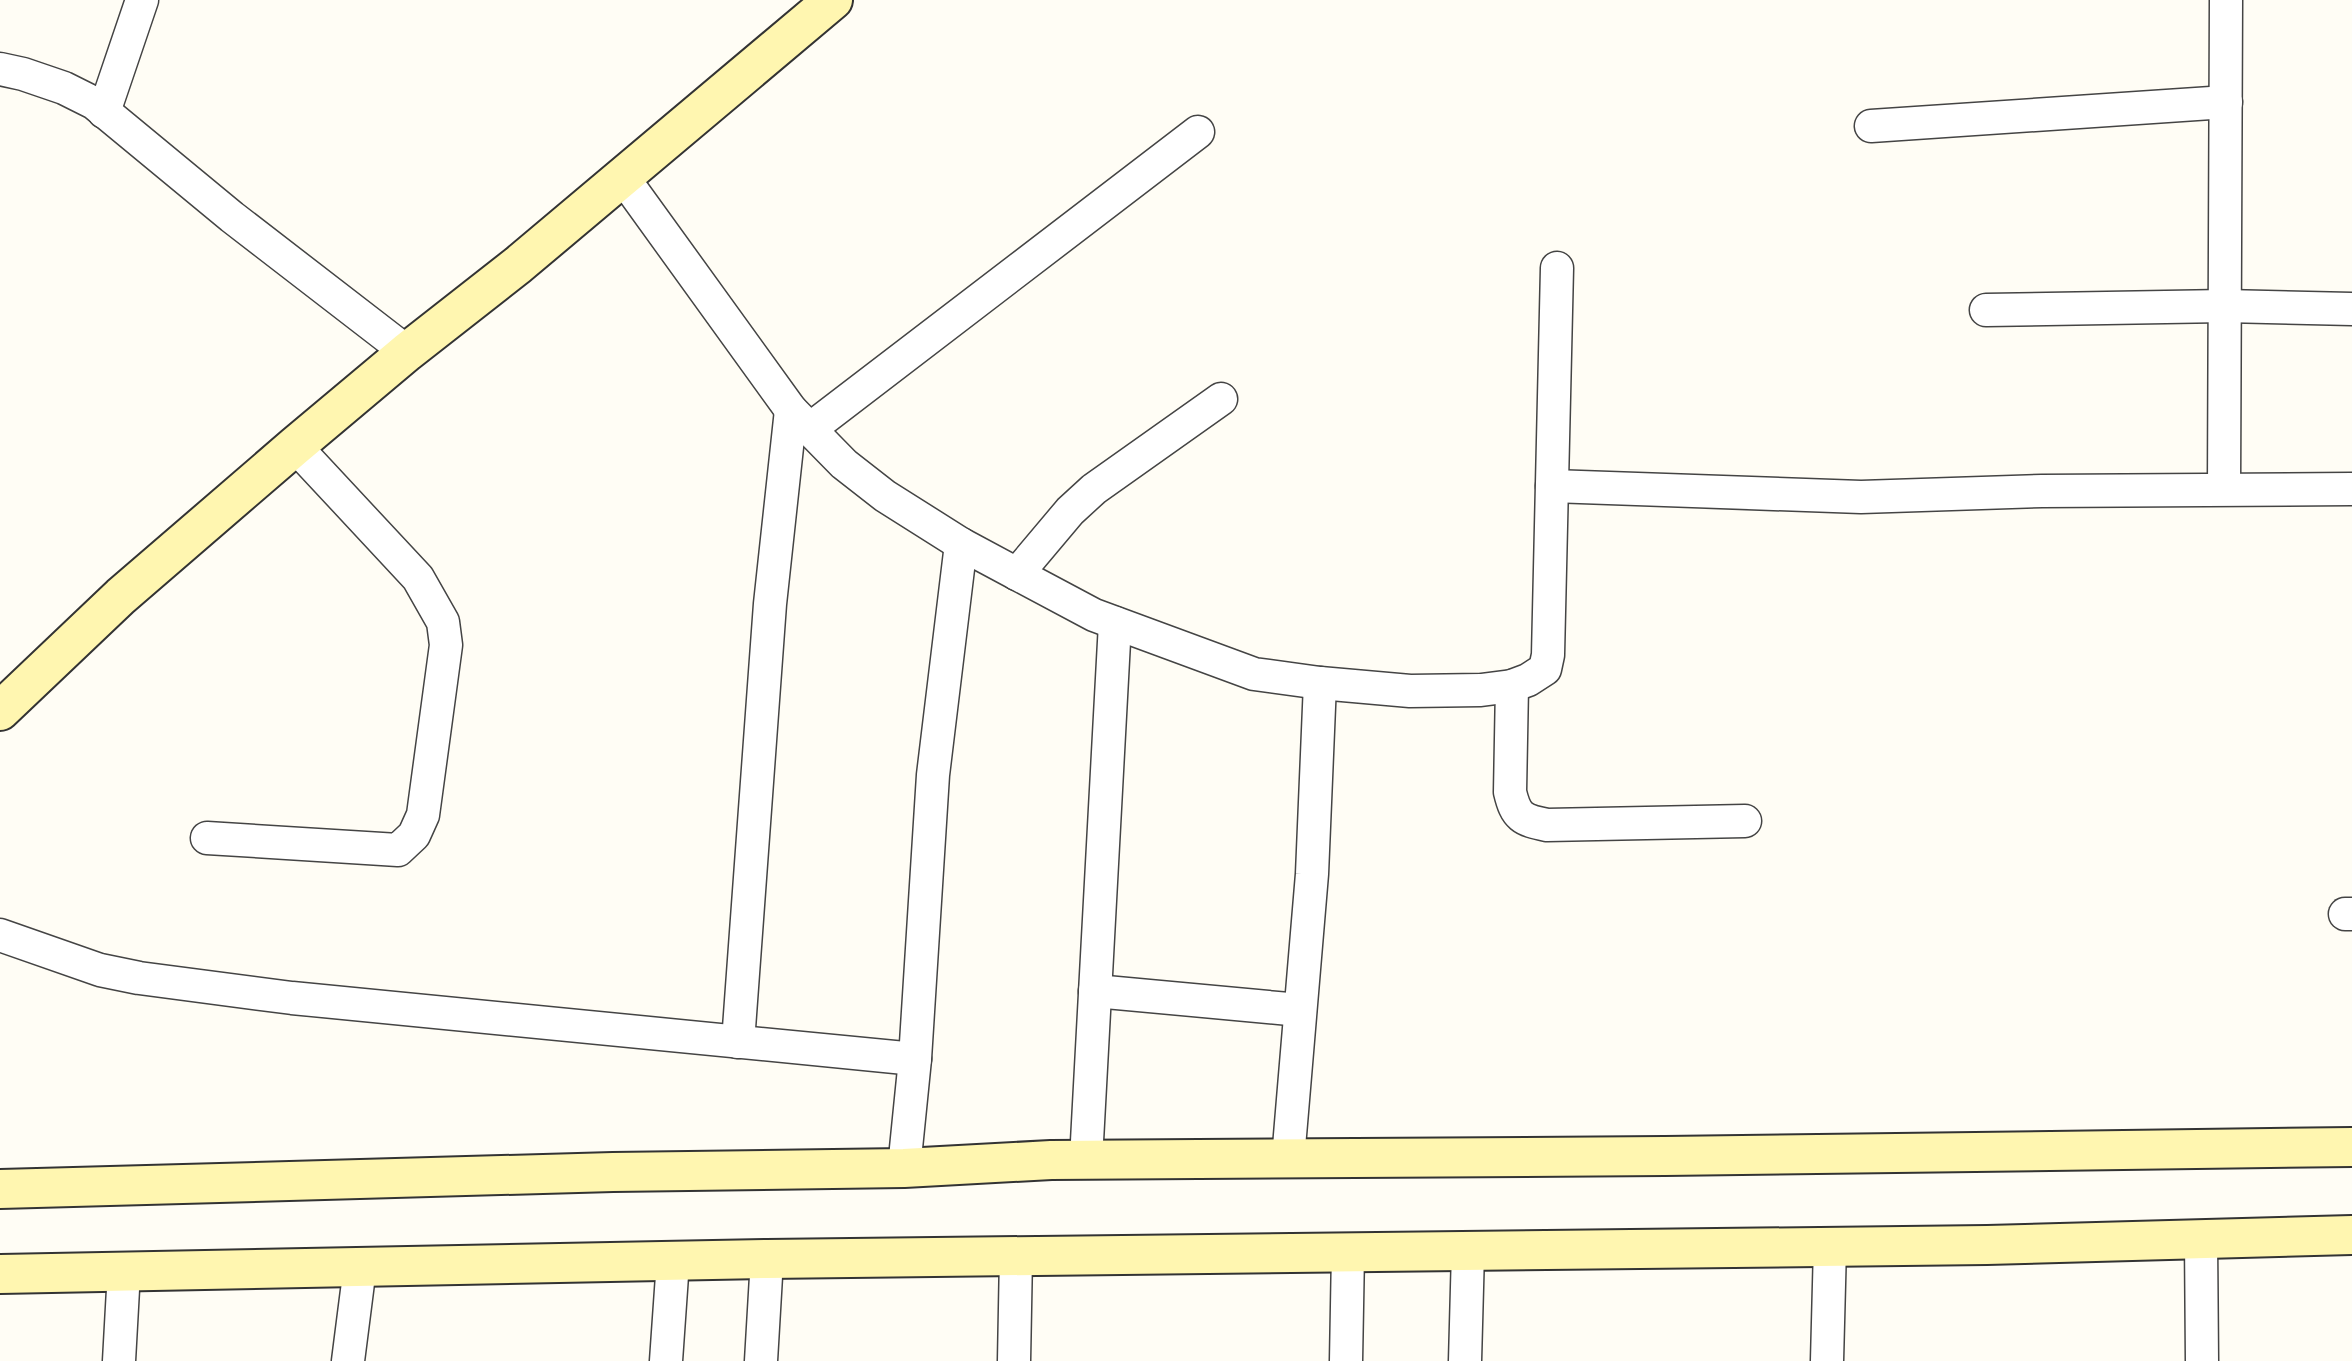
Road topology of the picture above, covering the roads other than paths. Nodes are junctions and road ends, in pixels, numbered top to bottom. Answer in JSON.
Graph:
{"nodes":[{"id":1,"x":142,"y":0,"type":"edge"},
{"id":2,"x":833,"y":0,"type":"edge"},
{"id":3,"x":2225,"y":0,"type":"edge"},
{"id":4,"x":0,"y":69,"type":"edge"},
{"id":5,"x":2226,"y":102,"type":"junction"},
{"id":6,"x":104,"y":112,"type":"junction"},
{"id":7,"x":1871,"y":126,"type":"dead end"},
{"id":8,"x":1198,"y":132,"type":"dead end"},
{"id":9,"x":622,"y":176,"type":"junction"},
{"id":10,"x":1557,"y":268,"type":"dead end"},
{"id":11,"x":2225,"y":306,"type":"junction"},
{"id":12,"x":2352,"y":309,"type":"edge"},
{"id":13,"x":1986,"y":310,"type":"dead end"},
{"id":14,"x":407,"y":352,"type":"junction"},
{"id":15,"x":1221,"y":399,"type":"dead end"},
{"id":16,"x":800,"y":420,"type":"junction"},
{"id":17,"x":295,"y":446,"type":"junction"},
{"id":18,"x":1552,"y":486,"type":"junction"},
{"id":19,"x":2224,"y":489,"type":"junction"},
{"id":20,"x":2352,"y":489,"type":"edge"},
{"id":21,"x":961,"y":544,"type":"junction"},
{"id":22,"x":1017,"y":574,"type":"junction"},
{"id":23,"x":1115,"y":623,"type":"junction"},
{"id":24,"x":1320,"y":683,"type":"junction"},
{"id":25,"x":1512,"y":686,"type":"junction"},
{"id":26,"x":0,"y":711,"type":"edge"},
{"id":27,"x":1745,"y":821,"type":"dead end"},
{"id":28,"x":207,"y":838,"type":"dead end"},
{"id":29,"x":0,"y":936,"type":"edge"},
{"id":30,"x":1095,"y":991,"type":"junction"},
{"id":31,"x":1300,"y":1010,"type":"junction"},
{"id":32,"x":738,"y":1042,"type":"junction"},
{"id":33,"x":915,"y":1059,"type":"junction"},
{"id":34,"x":2352,"y":1147,"type":"edge"},
{"id":35,"x":1288,"y":1158,"type":"junction"},
{"id":36,"x":1086,"y":1160,"type":"junction"},
{"id":37,"x":904,"y":1168,"type":"junction"},
{"id":38,"x":0,"y":1189,"type":"edge"},
{"id":39,"x":2352,"y":1235,"type":"edge"},
{"id":40,"x":2201,"y":1239,"type":"junction"},
{"id":41,"x":1830,"y":1246,"type":"junction"},
{"id":42,"x":1468,"y":1251,"type":"junction"},
{"id":43,"x":1348,"y":1252,"type":"junction"},
{"id":44,"x":1016,"y":1256,"type":"junction"},
{"id":45,"x":767,"y":1259,"type":"junction"},
{"id":46,"x":673,"y":1261,"type":"junction"},
{"id":47,"x":360,"y":1267,"type":"junction"},
{"id":48,"x":124,"y":1272,"type":"junction"},
{"id":49,"x":0,"y":1274,"type":"edge"},
{"id":50,"x":119,"y":1361,"type":"edge"},
{"id":51,"x":348,"y":1361,"type":"edge"},
{"id":52,"x":666,"y":1361,"type":"edge"},
{"id":53,"x":761,"y":1361,"type":"edge"},
{"id":54,"x":1014,"y":1361,"type":"edge"},
{"id":55,"x":1346,"y":1361,"type":"edge"},
{"id":56,"x":1465,"y":1361,"type":"edge"},
{"id":57,"x":1827,"y":1361,"type":"edge"},
{"id":58,"x":2202,"y":1361,"type":"edge"}],
"edges":[{"from":1,"to":6,"type":"street"},
{"from":2,"to":9,"type":"street"},
{"from":3,"to":5,"type":"street"},
{"from":4,"to":6,"type":"street"},
{"from":5,"to":7,"type":"street"},
{"from":5,"to":11,"type":"street"},
{"from":6,"to":14,"type":"street"},
{"from":8,"to":16,"type":"street"},
{"from":9,"to":14,"type":"street"},
{"from":9,"to":16,"type":"street"},
{"from":10,"to":18,"type":"street"},
{"from":11,"to":12,"type":"street"},
{"from":11,"to":13,"type":"street"},
{"from":11,"to":19,"type":"street"},
{"from":14,"to":17,"type":"street"},
{"from":15,"to":22,"type":"street"},
{"from":16,"to":21,"type":"street"},
{"from":16,"to":32,"type":"street"},
{"from":17,"to":26,"type":"street"},
{"from":17,"to":28,"type":"street"},
{"from":18,"to":19,"type":"street"},
{"from":18,"to":25,"type":"street"},
{"from":19,"to":20,"type":"street"},
{"from":21,"to":22,"type":"street"},
{"from":21,"to":33,"type":"street"},
{"from":22,"to":23,"type":"street"},
{"from":23,"to":24,"type":"street"},
{"from":23,"to":30,"type":"street"},
{"from":24,"to":25,"type":"street"},
{"from":24,"to":31,"type":"street"},
{"from":25,"to":27,"type":"street"},
{"from":29,"to":32,"type":"street"},
{"from":30,"to":31,"type":"street"},
{"from":30,"to":36,"type":"street"},
{"from":31,"to":35,"type":"street"},
{"from":32,"to":33,"type":"street"},
{"from":33,"to":37,"type":"street"},
{"from":34,"to":35,"type":"street"},
{"from":35,"to":36,"type":"street"},
{"from":36,"to":37,"type":"street"},
{"from":37,"to":38,"type":"street"},
{"from":39,"to":40,"type":"street"},
{"from":40,"to":41,"type":"street"},
{"from":40,"to":58,"type":"street"},
{"from":41,"to":42,"type":"street"},
{"from":41,"to":57,"type":"street"},
{"from":42,"to":43,"type":"street"},
{"from":42,"to":56,"type":"street"},
{"from":43,"to":44,"type":"street"},
{"from":43,"to":55,"type":"street"},
{"from":44,"to":45,"type":"street"},
{"from":44,"to":54,"type":"street"},
{"from":45,"to":46,"type":"street"},
{"from":45,"to":53,"type":"street"},
{"from":46,"to":47,"type":"street"},
{"from":46,"to":52,"type":"street"},
{"from":47,"to":48,"type":"street"},
{"from":47,"to":51,"type":"street"},
{"from":48,"to":49,"type":"street"},
{"from":48,"to":50,"type":"street"}]}
